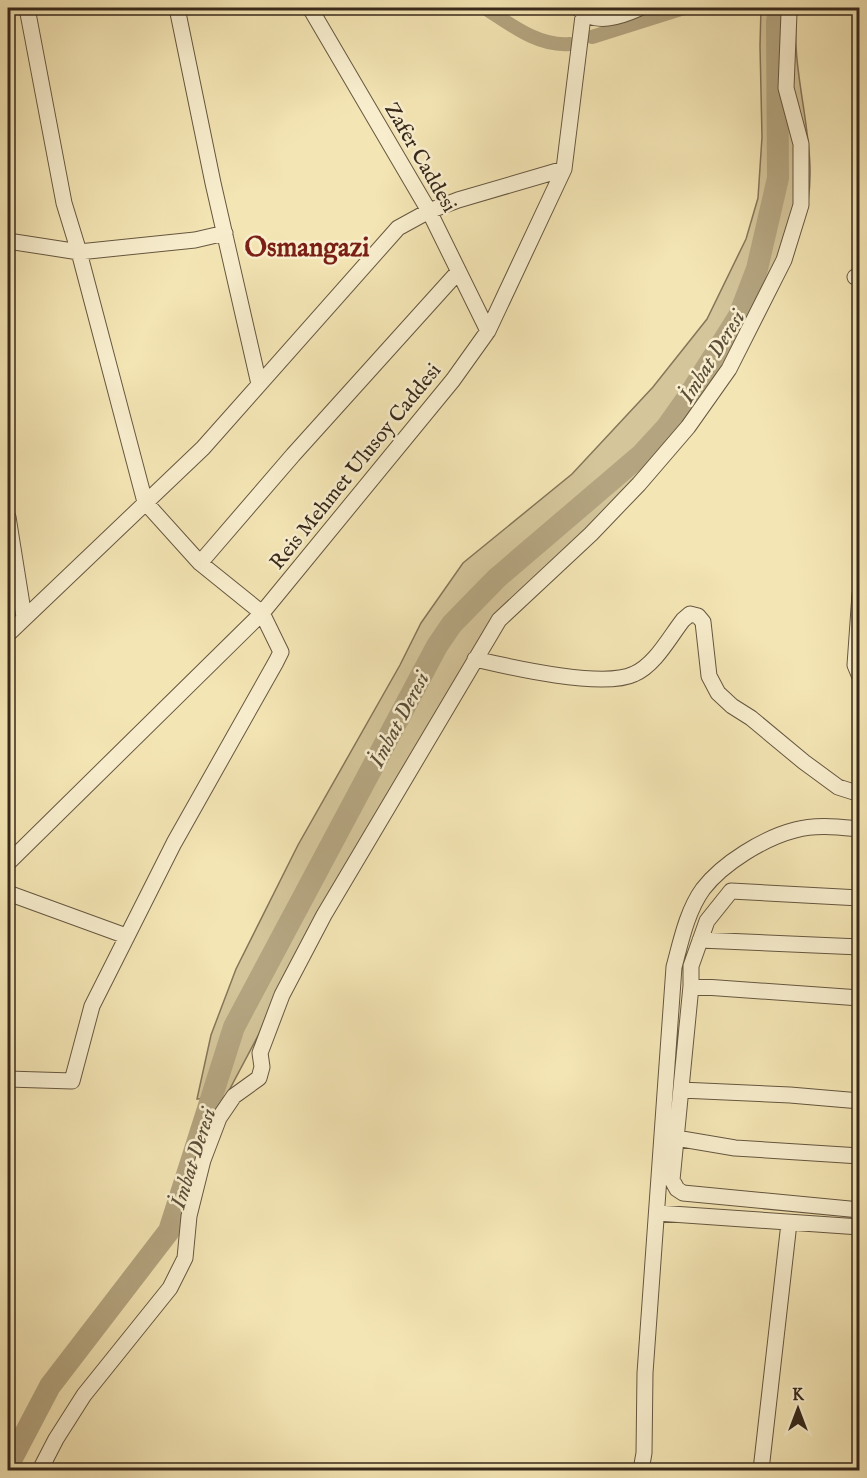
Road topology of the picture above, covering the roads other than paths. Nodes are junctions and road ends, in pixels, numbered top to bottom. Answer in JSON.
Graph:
{"nodes":[{"id":1,"x":27,"y":8,"type":"edge"},
{"id":2,"x":177,"y":8,"type":"edge"},
{"id":3,"x":310,"y":8,"type":"edge"},
{"id":4,"x":640,"y":8,"type":"edge"},
{"id":5,"x":792,"y":8,"type":"edge"},
{"id":6,"x":582,"y":10,"type":"edge"},
{"id":7,"x":564,"y":169,"type":"junction"},
{"id":8,"x":429,"y":211,"type":"junction"},
{"id":9,"x":225,"y":233,"type":"junction"},
{"id":10,"x":8,"y":241,"type":"edge"},
{"id":11,"x":80,"y":252,"type":"junction"},
{"id":12,"x":458,"y":272,"type":"junction"},
{"id":13,"x":488,"y":331,"type":"junction"},
{"id":14,"x":259,"y":384,"type":"junction"},
{"id":15,"x":145,"y":502,"type":"junction"},
{"id":16,"x":8,"y":526,"type":"edge"},
{"id":17,"x":200,"y":563,"type":"junction"},
{"id":18,"x":860,"y":594,"type":"edge"},
{"id":19,"x":262,"y":613,"type":"junction"},
{"id":20,"x":24,"y":617,"type":"junction"},
{"id":21,"x":8,"y":634,"type":"edge"},
{"id":22,"x":475,"y":659,"type":"junction"},
{"id":23,"x":860,"y":676,"type":"edge"},
{"id":24,"x":860,"y":794,"type":"edge"},
{"id":25,"x":860,"y":829,"type":"edge"},
{"id":26,"x":8,"y":863,"type":"edge"},
{"id":27,"x":8,"y":893,"type":"edge"},
{"id":28,"x":860,"y":898,"type":"edge"},
{"id":29,"x":126,"y":936,"type":"junction"},
{"id":30,"x":700,"y":940,"type":"junction"},
{"id":31,"x":860,"y":946,"type":"edge"},
{"id":32,"x":691,"y":986,"type":"junction"},
{"id":33,"x":860,"y":998,"type":"edge"},
{"id":34,"x":8,"y":1079,"type":"edge"},
{"id":35,"x":681,"y":1090,"type":"junction"},
{"id":36,"x":860,"y":1101,"type":"edge"},
{"id":37,"x":676,"y":1138,"type":"junction"},
{"id":38,"x":860,"y":1156,"type":"edge"},
{"id":39,"x":860,"y":1210,"type":"edge"},
{"id":40,"x":657,"y":1213,"type":"junction"},
{"id":41,"x":789,"y":1223,"type":"junction"},
{"id":42,"x":860,"y":1227,"type":"edge"},
{"id":43,"x":40,"y":1470,"type":"edge"},
{"id":44,"x":641,"y":1470,"type":"edge"},
{"id":45,"x":761,"y":1470,"type":"edge"}],
"edges":[{"from":1,"to":11,"type":"street"},
{"from":2,"to":9,"type":"street"},
{"from":3,"to":8,"type":"street","name":"Zafer Caddesi"},
{"from":4,"to":6,"type":"street"},
{"from":5,"to":22,"type":"street"},
{"from":6,"to":7,"type":"street","name":"Reis Mehmet Ulusoy Caddesi"},
{"from":7,"to":8,"type":"street"},
{"from":7,"to":13,"type":"street","name":"Reis Mehmet Ulusoy Caddesi"},
{"from":8,"to":12,"type":"street","name":"Zafer Caddesi"},
{"from":8,"to":14,"type":"street"},
{"from":9,"to":11,"type":"street"},
{"from":9,"to":14,"type":"street"},
{"from":10,"to":11,"type":"street"},
{"from":11,"to":15,"type":"street"},
{"from":12,"to":13,"type":"street","name":"Zafer Caddesi"},
{"from":12,"to":17,"type":"street"},
{"from":13,"to":19,"type":"street","name":"Reis Mehmet Ulusoy Caddesi"},
{"from":14,"to":15,"type":"street"},
{"from":15,"to":17,"type":"street"},
{"from":15,"to":20,"type":"street"},
{"from":16,"to":20,"type":"street"},
{"from":17,"to":19,"type":"street"},
{"from":18,"to":23,"type":"street"},
{"from":19,"to":26,"type":"street","name":"Reis Mehmet Ulusoy Caddesi"},
{"from":19,"to":29,"type":"street"},
{"from":20,"to":21,"type":"street"},
{"from":22,"to":24,"type":"street"},
{"from":22,"to":43,"type":"street"},
{"from":25,"to":40,"type":"street"},
{"from":27,"to":29,"type":"street"},
{"from":28,"to":30,"type":"street"},
{"from":29,"to":34,"type":"street"},
{"from":30,"to":31,"type":"street"},
{"from":30,"to":32,"type":"street"},
{"from":32,"to":33,"type":"street"},
{"from":32,"to":35,"type":"street"},
{"from":35,"to":36,"type":"street"},
{"from":35,"to":37,"type":"street"},
{"from":37,"to":38,"type":"street"},
{"from":37,"to":39,"type":"street"},
{"from":40,"to":41,"type":"street"},
{"from":40,"to":44,"type":"street"},
{"from":41,"to":42,"type":"street"},
{"from":41,"to":45,"type":"street"}]}
